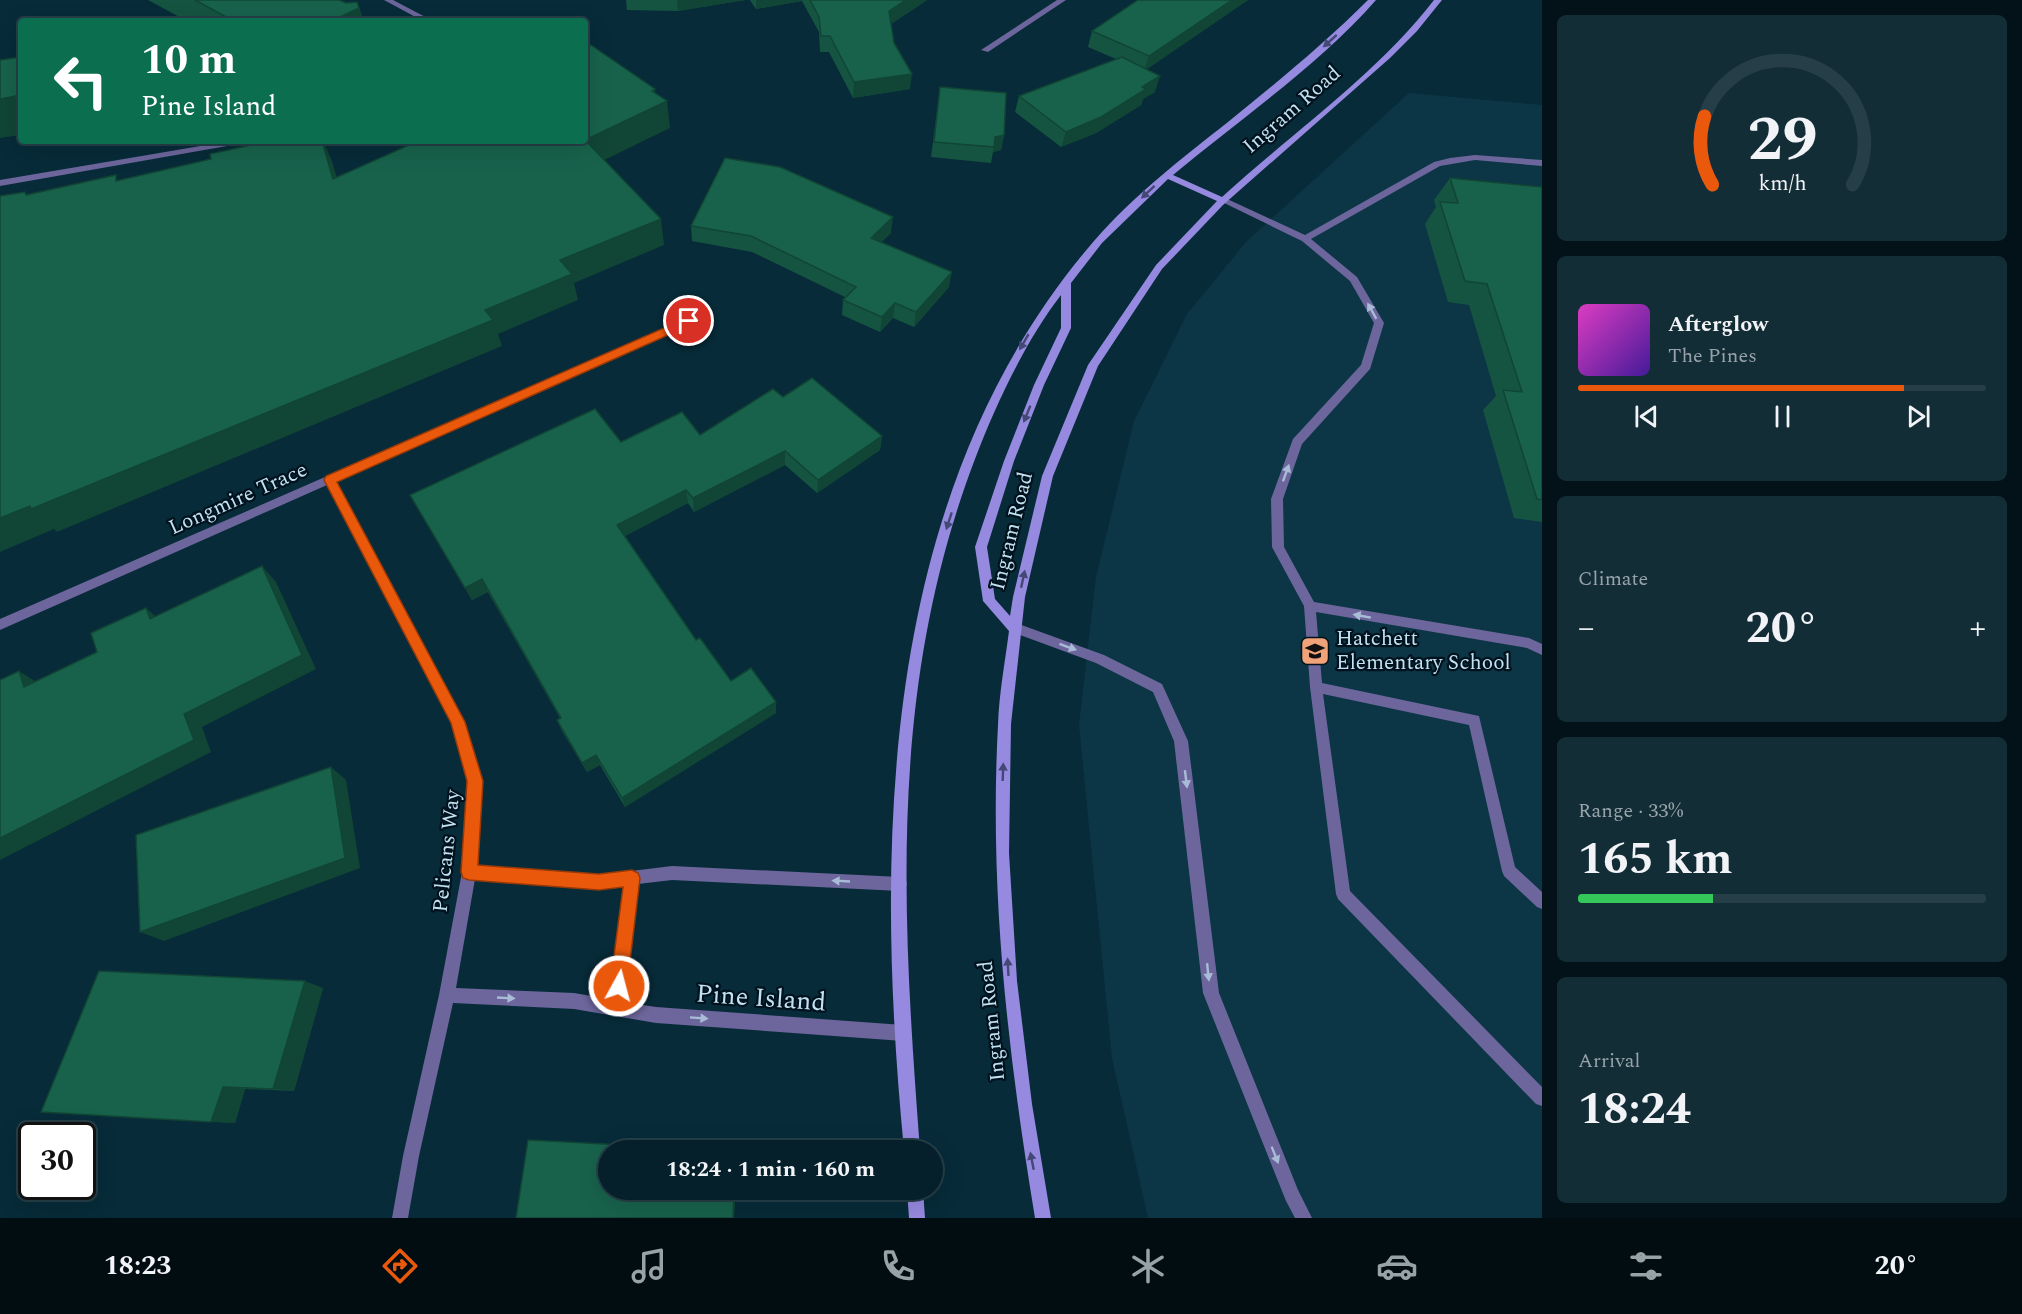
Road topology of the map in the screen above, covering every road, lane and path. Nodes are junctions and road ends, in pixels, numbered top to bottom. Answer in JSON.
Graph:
{"nodes":[{"id":1,"x":388,"y":0,"type":"edge"},
{"id":2,"x":1062,"y":0,"type":"edge"},
{"id":3,"x":1372,"y":0,"type":"edge"},
{"id":4,"x":1438,"y":0,"type":"edge"},
{"id":5,"x":423,"y":18,"type":"edge"},
{"id":6,"x":985,"y":50,"type":"dead end"},
{"id":7,"x":227,"y":144,"type":"edge"},
{"id":8,"x":1542,"y":163,"type":"edge"},
{"id":9,"x":1166,"y":175,"type":"junction"},
{"id":10,"x":0,"y":183,"type":"edge"},
{"id":11,"x":1222,"y":200,"type":"junction"},
{"id":12,"x":1305,"y":239,"type":"junction"},
{"id":13,"x":1066,"y":280,"type":"junction"},
{"id":14,"x":689,"y":321,"type":"dead end"},
{"id":15,"x":330,"y":480,"type":"junction"},
{"id":16,"x":1310,"y":606,"type":"junction"},
{"id":17,"x":0,"y":625,"type":"edge"},
{"id":18,"x":1013,"y":627,"type":"junction"},
{"id":19,"x":1542,"y":650,"type":"edge"},
{"id":20,"x":1316,"y":687,"type":"junction"},
{"id":21,"x":469,"y":872,"type":"junction"},
{"id":22,"x":632,"y":878,"type":"junction"},
{"id":23,"x":900,"y":884,"type":"junction"},
{"id":24,"x":1542,"y":902,"type":"edge"},
{"id":25,"x":447,"y":995,"type":"junction"},
{"id":26,"x":616,"y":1008,"type":"junction"},
{"id":27,"x":903,"y":1033,"type":"junction"},
{"id":28,"x":1542,"y":1098,"type":"edge"},
{"id":29,"x":911,"y":1140,"type":"edge"},
{"id":30,"x":916,"y":1200,"type":"edge"},
{"id":31,"x":400,"y":1218,"type":"edge"},
{"id":32,"x":917,"y":1218,"type":"edge"},
{"id":33,"x":1043,"y":1218,"type":"edge"},
{"id":34,"x":1304,"y":1218,"type":"edge"}],
"edges":[{"from":1,"to":5,"type":"street"},
{"from":2,"to":6,"type":"street"},
{"from":3,"to":9,"type":"main road","name":"Ingram Road","one_way":true},
{"from":4,"to":11,"type":"main road","name":"Ingram Road"},
{"from":7,"to":10,"type":"street"},
{"from":8,"to":12,"type":"street"},
{"from":9,"to":11,"type":"main road"},
{"from":9,"to":13,"type":"main road","name":"Ingram Road","one_way":true},
{"from":11,"to":12,"type":"street"},
{"from":18,"to":11,"type":"main road","name":"Ingram Road","one_way":true},
{"from":16,"to":12,"type":"street","one_way":true},
{"from":13,"to":18,"type":"main road","one_way":true},
{"from":13,"to":23,"type":"main road","name":"Ingram Road","one_way":true},
{"from":14,"to":15,"type":"street","name":"Longmire Trace"},
{"from":15,"to":17,"type":"street","name":"Longmire Trace"},
{"from":15,"to":21,"type":"street","name":"Pelicans Way"},
{"from":19,"to":16,"type":"street","one_way":true},
{"from":16,"to":20,"type":"street"},
{"from":33,"to":18,"type":"main road","name":"Ingram Road","one_way":true},
{"from":18,"to":34,"type":"street","one_way":true},
{"from":20,"to":24,"type":"street"},
{"from":20,"to":28,"type":"street"},
{"from":21,"to":22,"type":"street"},
{"from":21,"to":25,"type":"street","name":"Pelicans Way"},
{"from":23,"to":22,"type":"street","one_way":true},
{"from":22,"to":26,"type":"street"},
{"from":23,"to":27,"type":"main road","name":"Ingram Road"},
{"from":25,"to":26,"type":"street","name":"Pine Island","one_way":true},
{"from":25,"to":31,"type":"street","name":"Pelicans Way"},
{"from":26,"to":27,"type":"street","name":"Pine Island","one_way":true},
{"from":27,"to":29,"type":"main road","name":"Ingram Road"},
{"from":30,"to":32,"type":"main road"}]}
